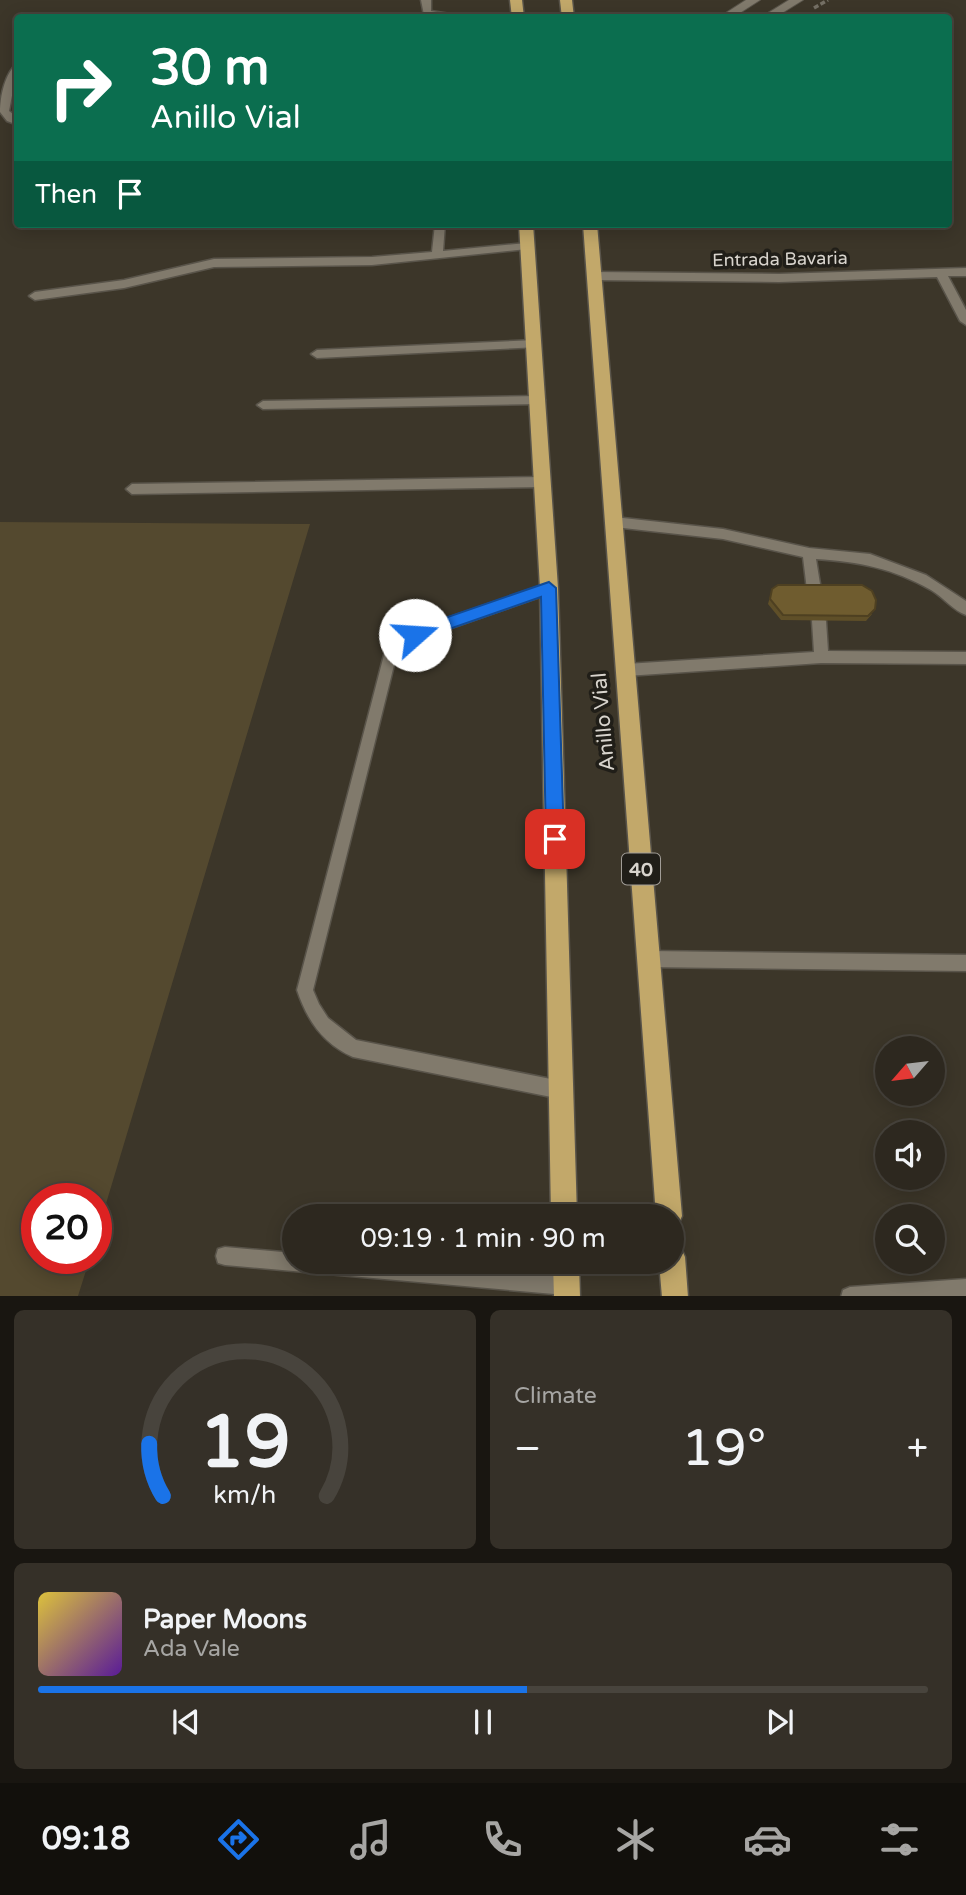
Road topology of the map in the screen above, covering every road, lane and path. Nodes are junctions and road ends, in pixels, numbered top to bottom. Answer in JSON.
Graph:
{"nodes":[{"id":1,"x":754,"y":0,"type":"edge"},
{"id":2,"x":797,"y":0,"type":"edge"},
{"id":3,"x":730,"y":14,"type":"edge"},
{"id":4,"x":772,"y":14,"type":"edge"},
{"id":5,"x":14,"y":82,"type":"edge"},
{"id":6,"x":14,"y":120,"type":"edge"},
{"id":7,"x":439,"y":228,"type":"edge"},
{"id":8,"x":526,"y":228,"type":"edge"},
{"id":9,"x":590,"y":228,"type":"edge"},
{"id":10,"x":527,"y":246,"type":"junction"},
{"id":11,"x":436,"y":253,"type":"junction"},
{"id":12,"x":940,"y":272,"type":"junction"},
{"id":13,"x":966,"y":272,"type":"edge"},
{"id":14,"x":594,"y":276,"type":"junction"},
{"id":15,"x":35,"y":296,"type":"dead end"},
{"id":16,"x":966,"y":321,"type":"edge"},
{"id":17,"x":535,"y":344,"type":"junction"},
{"id":18,"x":317,"y":354,"type":"dead end"},
{"id":19,"x":539,"y":400,"type":"junction"},
{"id":20,"x":263,"y":405,"type":"dead end"},
{"id":21,"x":544,"y":482,"type":"junction"},
{"id":22,"x":132,"y":489,"type":"dead end"},
{"id":23,"x":614,"y":522,"type":"junction"},
{"id":24,"x":809,"y":553,"type":"junction"},
{"id":25,"x":549,"y":588,"type":"junction"},
{"id":26,"x":814,"y":590,"type":"edge"},
{"id":27,"x":966,"y":610,"type":"edge"},
{"id":28,"x":819,"y":621,"type":"edge"},
{"id":29,"x":821,"y":657,"type":"junction"},
{"id":30,"x":966,"y":658,"type":"edge"},
{"id":31,"x":625,"y":670,"type":"junction"},
{"id":32,"x":649,"y":959,"type":"junction"},
{"id":33,"x":966,"y":962,"type":"edge"},
{"id":34,"x":561,"y":1090,"type":"junction"},
{"id":35,"x":565,"y":1204,"type":"edge"},
{"id":36,"x":668,"y":1204,"type":"edge"},
{"id":37,"x":226,"y":1256,"type":"dead end"},
{"id":38,"x":673,"y":1274,"type":"edge"},
{"id":39,"x":566,"y":1281,"type":"edge"},
{"id":40,"x":966,"y":1288,"type":"edge"},
{"id":41,"x":675,"y":1296,"type":"edge"},
{"id":42,"x":863,"y":1296,"type":"edge"}],
"edges":[{"from":1,"to":3,"type":"main road"},
{"from":2,"to":4,"type":"main road"},
{"from":5,"to":6,"type":"lane"},
{"from":7,"to":11,"type":"lane"},
{"from":8,"to":10,"type":"highway"},
{"from":9,"to":14,"type":"highway","name":"Anillo Vial","number":"40"},
{"from":10,"to":11,"type":"lane"},
{"from":10,"to":17,"type":"highway"},
{"from":11,"to":15,"type":"lane"},
{"from":12,"to":13,"type":"lane","name":"Entrada Bavaria"},
{"from":12,"to":14,"type":"lane","name":"Entrada Bavaria"},
{"from":12,"to":16,"type":"lane"},
{"from":14,"to":23,"type":"highway","name":"Anillo Vial","number":"40"},
{"from":17,"to":18,"type":"lane"},
{"from":17,"to":19,"type":"highway"},
{"from":19,"to":20,"type":"lane"},
{"from":19,"to":21,"type":"highway"},
{"from":21,"to":22,"type":"lane"},
{"from":21,"to":25,"type":"highway"},
{"from":23,"to":24,"type":"lane"},
{"from":23,"to":31,"type":"highway","name":"Anillo Vial","number":"40"},
{"from":24,"to":26,"type":"lane"},
{"from":24,"to":27,"type":"lane"},
{"from":25,"to":34,"type":"highway"},
{"from":25,"to":34,"type":"lane"},
{"from":28,"to":29,"type":"lane"},
{"from":29,"to":30,"type":"lane"},
{"from":29,"to":31,"type":"lane"},
{"from":31,"to":32,"type":"highway","name":"Anillo Vial","number":"40"},
{"from":32,"to":33,"type":"lane"},
{"from":32,"to":36,"type":"highway","name":"Anillo Vial","number":"40"},
{"from":34,"to":35,"type":"highway"},
{"from":37,"to":39,"type":"lane"},
{"from":38,"to":41,"type":"highway"},
{"from":40,"to":42,"type":"lane"}]}
